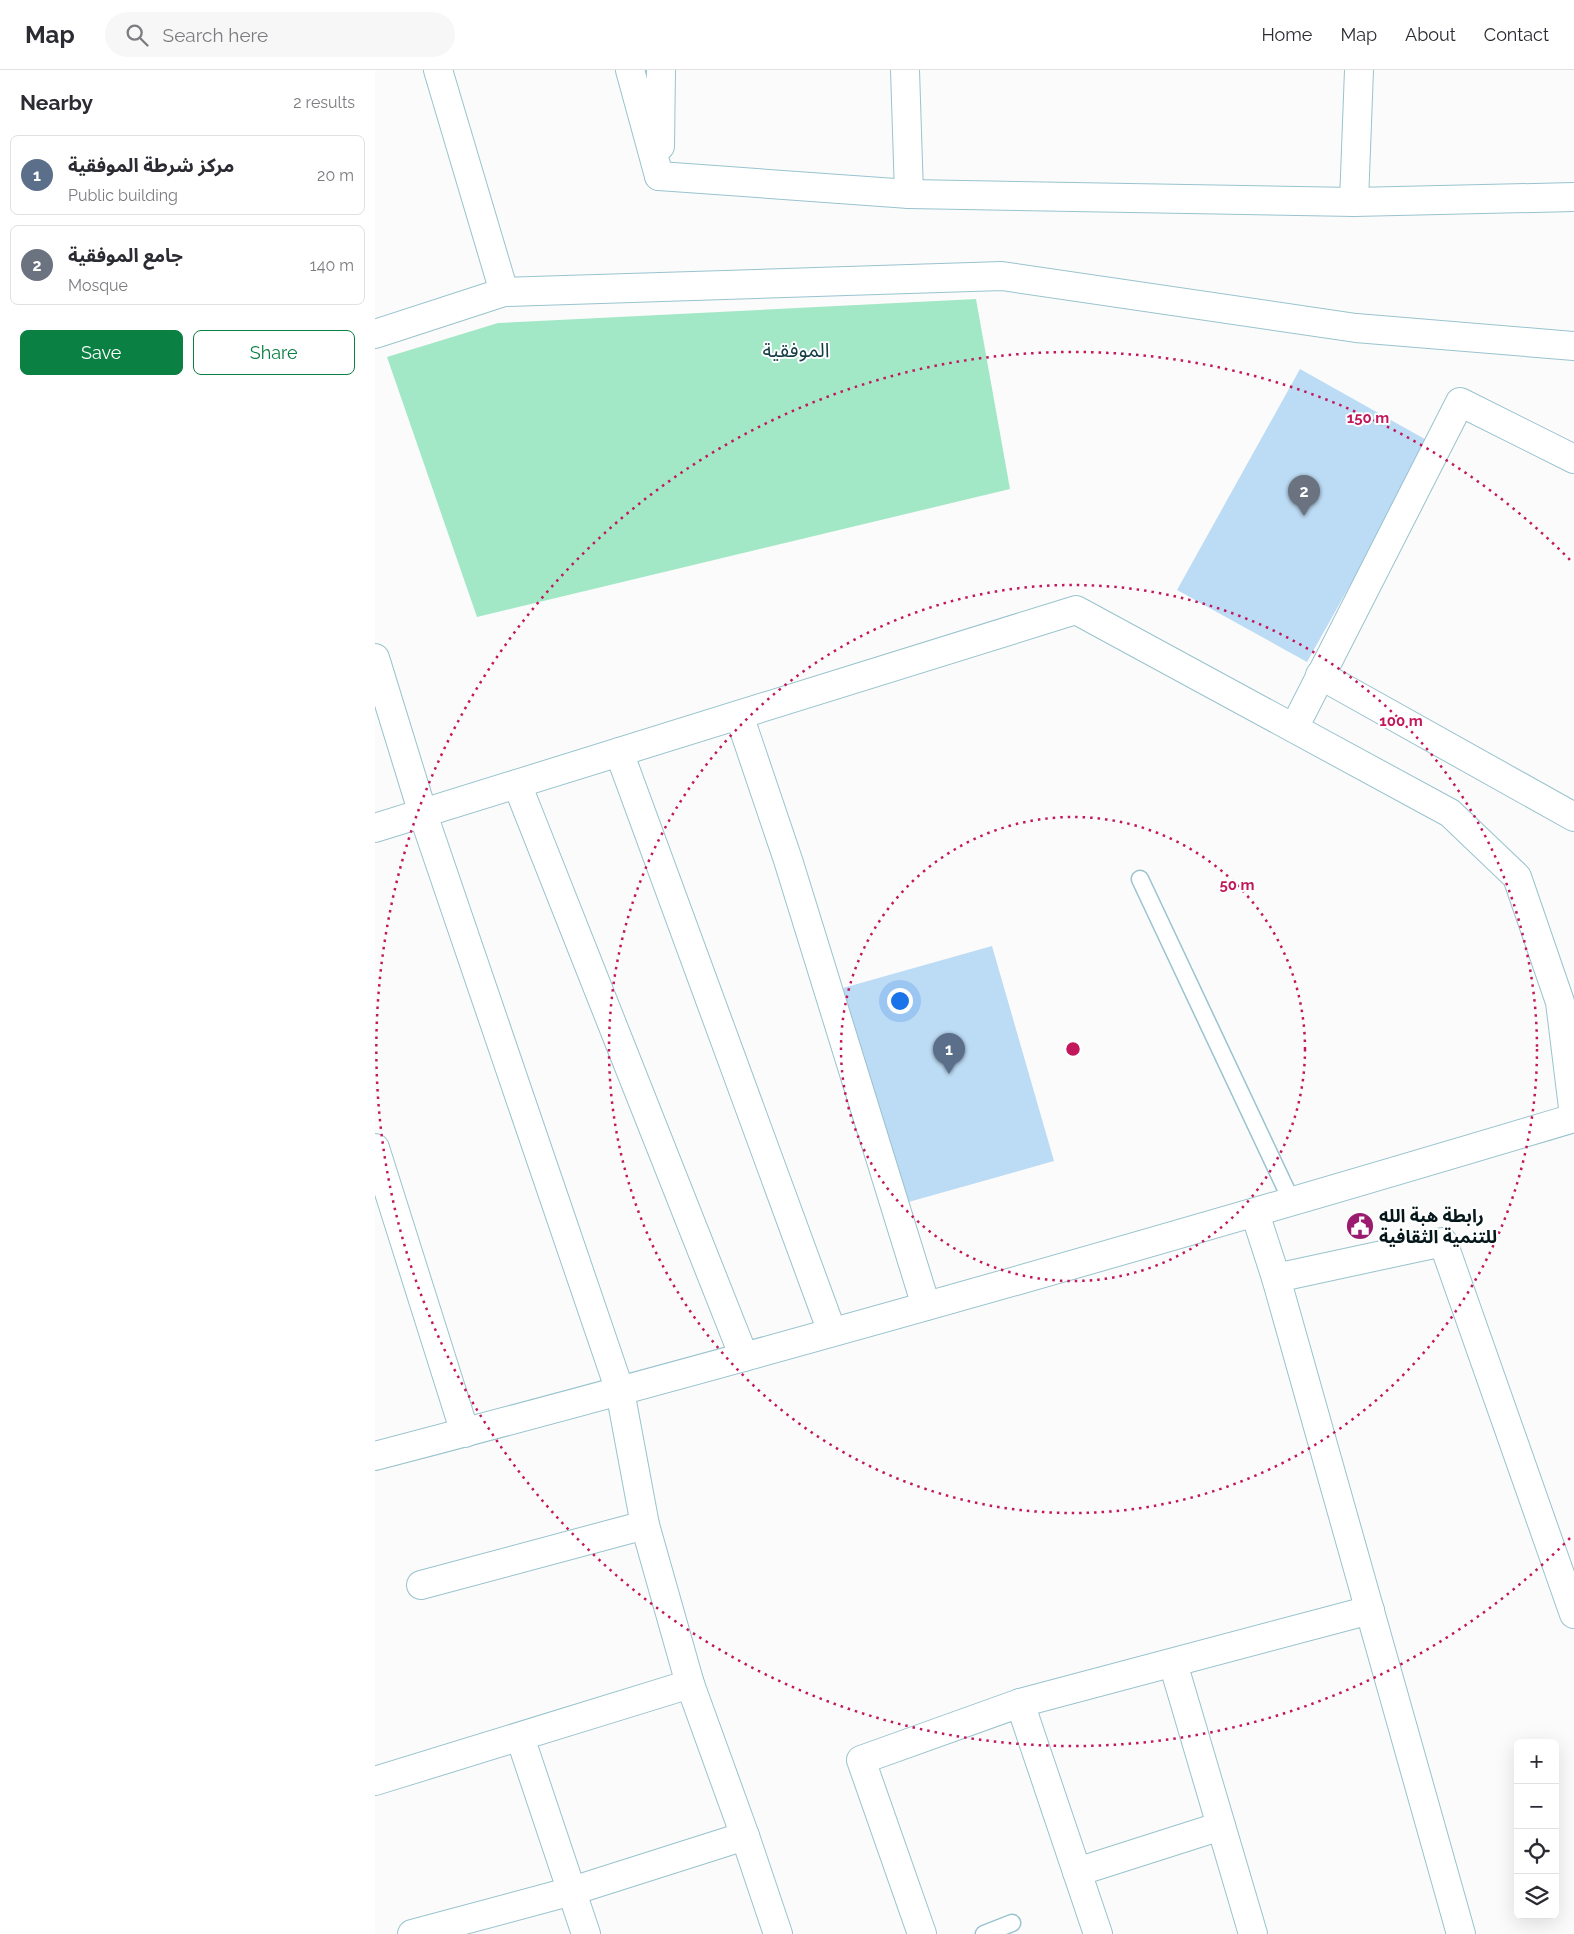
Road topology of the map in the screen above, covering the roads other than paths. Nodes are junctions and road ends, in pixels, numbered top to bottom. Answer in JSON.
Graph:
{"nodes":[{"id":1,"x":438,"y":70,"type":"edge"},
{"id":2,"x":630,"y":70,"type":"edge"},
{"id":3,"x":661,"y":70,"type":"edge"},
{"id":4,"x":905,"y":70,"type":"edge"},
{"id":5,"x":1359,"y":70,"type":"edge"},
{"id":6,"x":659,"y":176,"type":"junction"},
{"id":7,"x":909,"y":194,"type":"junction"},
{"id":8,"x":1574,"y":197,"type":"edge"},
{"id":9,"x":1354,"y":202,"type":"junction"},
{"id":10,"x":503,"y":292,"type":"junction"},
{"id":11,"x":375,"y":334,"type":"edge"},
{"id":12,"x":1574,"y":346,"type":"edge"},
{"id":13,"x":1574,"y":459,"type":"edge"},
{"id":14,"x":375,"y":658,"type":"edge"},
{"id":15,"x":1321,"y":675,"type":"junction"},
{"id":16,"x":739,"y":715,"type":"junction"},
{"id":17,"x":1294,"y":728,"type":"junction"},
{"id":18,"x":619,"y":752,"type":"junction"},
{"id":19,"x":517,"y":784,"type":"junction"},
{"id":20,"x":423,"y":814,"type":"junction"},
{"id":21,"x":1574,"y":817,"type":"edge"},
{"id":22,"x":375,"y":828,"type":"edge"},
{"id":23,"x":1140,"y":879,"type":"dead end"},
{"id":24,"x":1574,"y":1117,"type":"edge"},
{"id":25,"x":375,"y":1148,"type":"edge"},
{"id":26,"x":1292,"y":1202,"type":"junction"},
{"id":27,"x":1255,"y":1214,"type":"junction"},
{"id":28,"x":1276,"y":1278,"type":"junction"},
{"id":29,"x":926,"y":1306,"type":"junction"},
{"id":30,"x":832,"y":1332,"type":"junction"},
{"id":31,"x":744,"y":1357,"type":"junction"},
{"id":32,"x":620,"y":1392,"type":"junction"},
{"id":33,"x":465,"y":1433,"type":"junction"},
{"id":34,"x":375,"y":1456,"type":"edge"},
{"id":35,"x":645,"y":1525,"type":"junction"},
{"id":36,"x":421,"y":1585,"type":"dead end"},
{"id":37,"x":1370,"y":1610,"type":"junction"},
{"id":38,"x":1574,"y":1614,"type":"edge"},
{"id":39,"x":1173,"y":1663,"type":"junction"},
{"id":40,"x":690,"y":1684,"type":"junction"},
{"id":41,"x":1019,"y":1703,"type":"junction"},
{"id":42,"x":520,"y":1737,"type":"junction"},
{"id":43,"x":375,"y":1781,"type":"edge"},
{"id":44,"x":1221,"y":1826,"type":"junction"},
{"id":45,"x":745,"y":1836,"type":"junction"},
{"id":46,"x":1077,"y":1872,"type":"junction"},
{"id":47,"x":571,"y":1891,"type":"junction"},
{"id":48,"x":1012,"y":1923,"type":"dead end"},
{"id":49,"x":412,"y":1934,"type":"edge"},
{"id":50,"x":586,"y":1934,"type":"edge"},
{"id":51,"x":778,"y":1934,"type":"edge"},
{"id":52,"x":922,"y":1934,"type":"edge"},
{"id":53,"x":984,"y":1934,"type":"edge"},
{"id":54,"x":1098,"y":1934,"type":"edge"},
{"id":55,"x":1253,"y":1934,"type":"edge"},
{"id":56,"x":1461,"y":1934,"type":"edge"}],
"edges":[{"from":1,"to":10,"type":"street"},
{"from":2,"to":6,"type":"street"},
{"from":3,"to":6,"type":"street"},
{"from":4,"to":7,"type":"street"},
{"from":5,"to":9,"type":"street"},
{"from":6,"to":7,"type":"street"},
{"from":7,"to":9,"type":"street"},
{"from":8,"to":9,"type":"street"},
{"from":10,"to":11,"type":"street"},
{"from":10,"to":12,"type":"street"},
{"from":13,"to":15,"type":"street"},
{"from":14,"to":20,"type":"street"},
{"from":15,"to":17,"type":"street"},
{"from":15,"to":21,"type":"street"},
{"from":16,"to":17,"type":"street"},
{"from":16,"to":18,"type":"street"},
{"from":16,"to":29,"type":"street"},
{"from":17,"to":24,"type":"street"},
{"from":18,"to":19,"type":"street"},
{"from":18,"to":30,"type":"street"},
{"from":19,"to":20,"type":"street"},
{"from":19,"to":31,"type":"street"},
{"from":20,"to":22,"type":"street"},
{"from":20,"to":32,"type":"street"},
{"from":23,"to":26,"type":"lane"},
{"from":24,"to":26,"type":"street"},
{"from":25,"to":33,"type":"street"},
{"from":26,"to":27,"type":"street"},
{"from":27,"to":28,"type":"street"},
{"from":27,"to":29,"type":"street"},
{"from":28,"to":37,"type":"street"},
{"from":28,"to":38,"type":"street"},
{"from":29,"to":30,"type":"street"},
{"from":30,"to":31,"type":"street"},
{"from":31,"to":32,"type":"street"},
{"from":32,"to":33,"type":"street"},
{"from":32,"to":35,"type":"street"},
{"from":33,"to":34,"type":"street"},
{"from":35,"to":36,"type":"street"},
{"from":35,"to":40,"type":"street"},
{"from":37,"to":39,"type":"street"},
{"from":37,"to":56,"type":"street"},
{"from":39,"to":41,"type":"street"},
{"from":39,"to":44,"type":"street"},
{"from":40,"to":42,"type":"street"},
{"from":40,"to":45,"type":"street"},
{"from":41,"to":46,"type":"street"},
{"from":41,"to":52,"type":"street"},
{"from":42,"to":43,"type":"street"},
{"from":42,"to":47,"type":"street"},
{"from":44,"to":46,"type":"street"},
{"from":44,"to":55,"type":"street"},
{"from":45,"to":47,"type":"street"},
{"from":45,"to":51,"type":"street"},
{"from":46,"to":54,"type":"street"},
{"from":47,"to":49,"type":"street"},
{"from":47,"to":50,"type":"street"},
{"from":48,"to":53,"type":"lane"}]}
